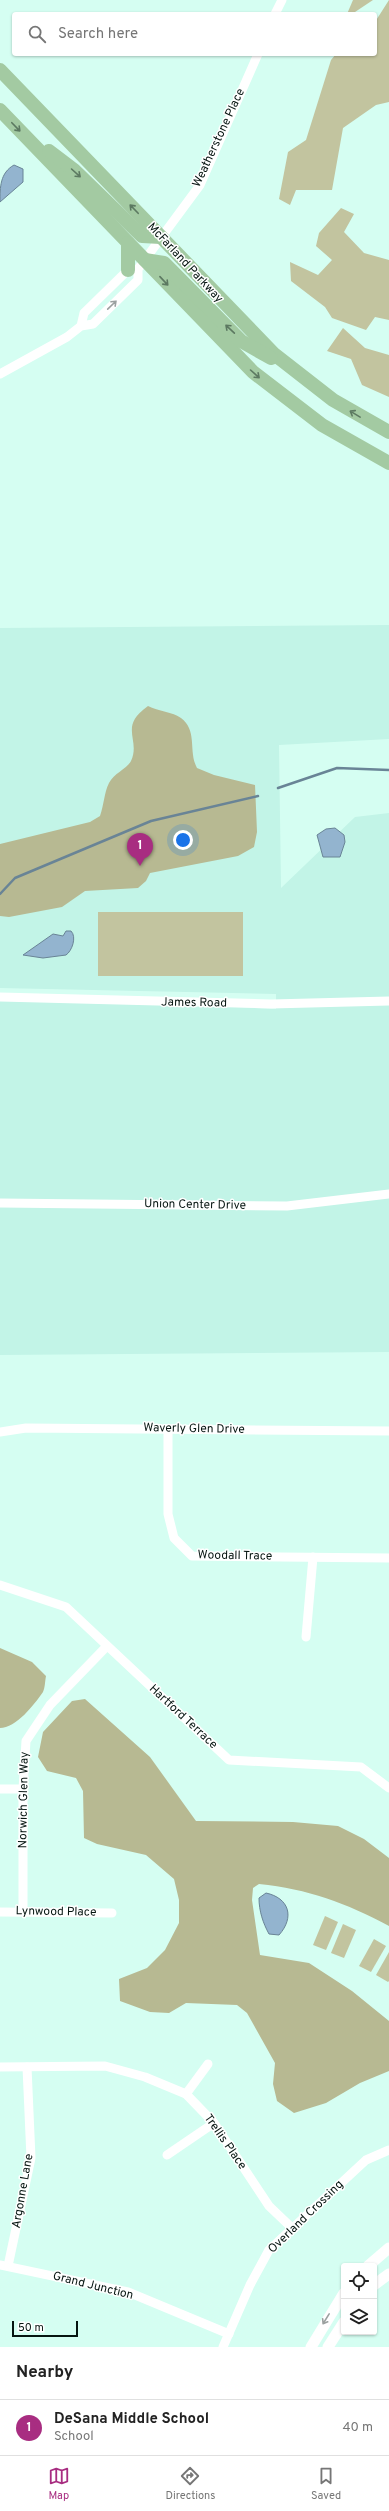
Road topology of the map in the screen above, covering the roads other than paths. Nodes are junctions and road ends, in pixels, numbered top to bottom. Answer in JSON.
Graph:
{"nodes":[{"id":1,"x":282,"y":0,"type":"edge"},
{"id":2,"x":276,"y":12,"type":"edge"},
{"id":3,"x":257,"y":56,"type":"edge"},
{"id":4,"x":0,"y":70,"type":"edge"},
{"id":5,"x":0,"y":84,"type":"edge"},
{"id":6,"x":30,"y":101,"type":"junction"},
{"id":7,"x":0,"y":110,"type":"edge"},
{"id":8,"x":33,"y":144,"type":"junction"},
{"id":9,"x":161,"y":237,"type":"junction"},
{"id":10,"x":128,"y":243,"type":"junction"},
{"id":11,"x":137,"y":266,"type":"junction"},
{"id":12,"x":81,"y":326,"type":"junction"},
{"id":13,"x":286,"y":365,"type":"junction"},
{"id":14,"x":0,"y":374,"type":"edge"},
{"id":15,"x":389,"y":432,"type":"edge"},
{"id":16,"x":389,"y":463,"type":"edge"},
{"id":17,"x":0,"y":997,"type":"edge"},
{"id":18,"x":389,"y":1001,"type":"edge"},
{"id":19,"x":389,"y":1194,"type":"edge"},
{"id":20,"x":0,"y":1203,"type":"edge"},
{"id":21,"x":168,"y":1429,"type":"junction"},
{"id":22,"x":389,"y":1431,"type":"edge"},
{"id":23,"x":0,"y":1432,"type":"edge"},
{"id":24,"x":313,"y":1557,"type":"junction"},
{"id":25,"x":389,"y":1558,"type":"edge"},
{"id":26,"x":0,"y":1586,"type":"edge"},
{"id":27,"x":306,"y":1638,"type":"dead end"},
{"id":28,"x":107,"y":1646,"type":"junction"},
{"id":29,"x":0,"y":1788,"type":"edge"},
{"id":30,"x":389,"y":1788,"type":"edge"},
{"id":31,"x":23,"y":1789,"type":"junction"},
{"id":32,"x":0,"y":1912,"type":"edge"},
{"id":33,"x":23,"y":1912,"type":"junction"},
{"id":34,"x":112,"y":1913,"type":"dead end"},
{"id":35,"x":208,"y":2064,"type":"dead end"},
{"id":36,"x":0,"y":2067,"type":"edge"},
{"id":37,"x":27,"y":2067,"type":"junction"},
{"id":38,"x":186,"y":2094,"type":"junction"},
{"id":39,"x":214,"y":2123,"type":"junction"},
{"id":40,"x":389,"y":2150,"type":"edge"},
{"id":41,"x":167,"y":2155,"type":"dead end"},
{"id":42,"x":292,"y":2228,"type":"junction"},
{"id":43,"x":389,"y":2248,"type":"edge"},
{"id":44,"x":372,"y":2263,"type":"edge"},
{"id":45,"x":4,"y":2266,"type":"edge"},
{"id":46,"x":389,"y":2274,"type":"edge"},
{"id":47,"x":377,"y":2283,"type":"edge"},
{"id":48,"x":341,"y":2298,"type":"edge"},
{"id":49,"x":341,"y":2327,"type":"edge"},
{"id":50,"x":229,"y":2334,"type":"junction"},
{"id":51,"x":223,"y":2347,"type":"edge"},
{"id":52,"x":311,"y":2347,"type":"edge"},
{"id":53,"x":328,"y":2347,"type":"edge"}],
"edges":[{"from":1,"to":2,"type":"street"},
{"from":3,"to":9,"type":"street","name":"Weatherstone Place"},
{"from":4,"to":6,"type":"main road","name":"McFarland Parkway"},
{"from":5,"to":6,"type":"main road"},
{"from":9,"to":6,"type":"main road","name":"McFarland Parkway","one_way":true},
{"from":7,"to":8,"type":"main road","one_way":true},
{"from":8,"to":9,"type":"main road","one_way":true},
{"from":8,"to":10,"type":"main road"},
{"from":9,"to":11,"type":"street","name":"Weatherstone Place"},
{"from":9,"to":13,"type":"main road","name":"McFarland Parkway"},
{"from":10,"to":11,"type":"main road"},
{"from":10,"to":11,"type":"main road"},
{"from":11,"to":12,"type":"street"},
{"from":12,"to":11,"type":"street","one_way":true},
{"from":13,"to":11,"type":"main road","one_way":true},
{"from":11,"to":16,"type":"main road","one_way":true},
{"from":12,"to":14,"type":"street"},
{"from":15,"to":13,"type":"main road","name":"McFarland Parkway","one_way":true},
{"from":17,"to":18,"type":"street","name":"James Road"},
{"from":19,"to":20,"type":"street","name":"Union Center Drive"},
{"from":21,"to":22,"type":"street","name":"Waverly Glen Drive"},
{"from":21,"to":23,"type":"street","name":"Waverly Glen Drive"},
{"from":21,"to":24,"type":"street","name":"Woodall Trace"},
{"from":24,"to":25,"type":"street","name":"Woodall Trace"},
{"from":24,"to":27,"type":"street"},
{"from":26,"to":28,"type":"street","name":"Hartford Terrace"},
{"from":28,"to":30,"type":"street","name":"Hartford Terrace"},
{"from":28,"to":31,"type":"street","name":"Norwich Glen Way"},
{"from":29,"to":31,"type":"street"},
{"from":31,"to":33,"type":"street","name":"Norwich Glen Way"},
{"from":32,"to":33,"type":"street","name":"Lynwood Place"},
{"from":33,"to":34,"type":"street","name":"Lynwood Place"},
{"from":35,"to":38,"type":"street"},
{"from":36,"to":37,"type":"street","name":"Trellis Place"},
{"from":37,"to":38,"type":"street","name":"Trellis Place"},
{"from":37,"to":45,"type":"street","name":"Argonne Lane"},
{"from":38,"to":39,"type":"street","name":"Trellis Place"},
{"from":39,"to":41,"type":"street"},
{"from":39,"to":42,"type":"street","name":"Trellis Place"},
{"from":40,"to":42,"type":"street","name":"Overland Crossing"},
{"from":42,"to":50,"type":"street","name":"Overland Crossing"},
{"from":43,"to":44,"type":"street"},
{"from":45,"to":50,"type":"street","name":"Grand Junction"},
{"from":46,"to":47,"type":"street"},
{"from":48,"to":52,"type":"street","one_way":true},
{"from":49,"to":53,"type":"street"},
{"from":50,"to":51,"type":"street","name":"Overland Crossing"}]}
